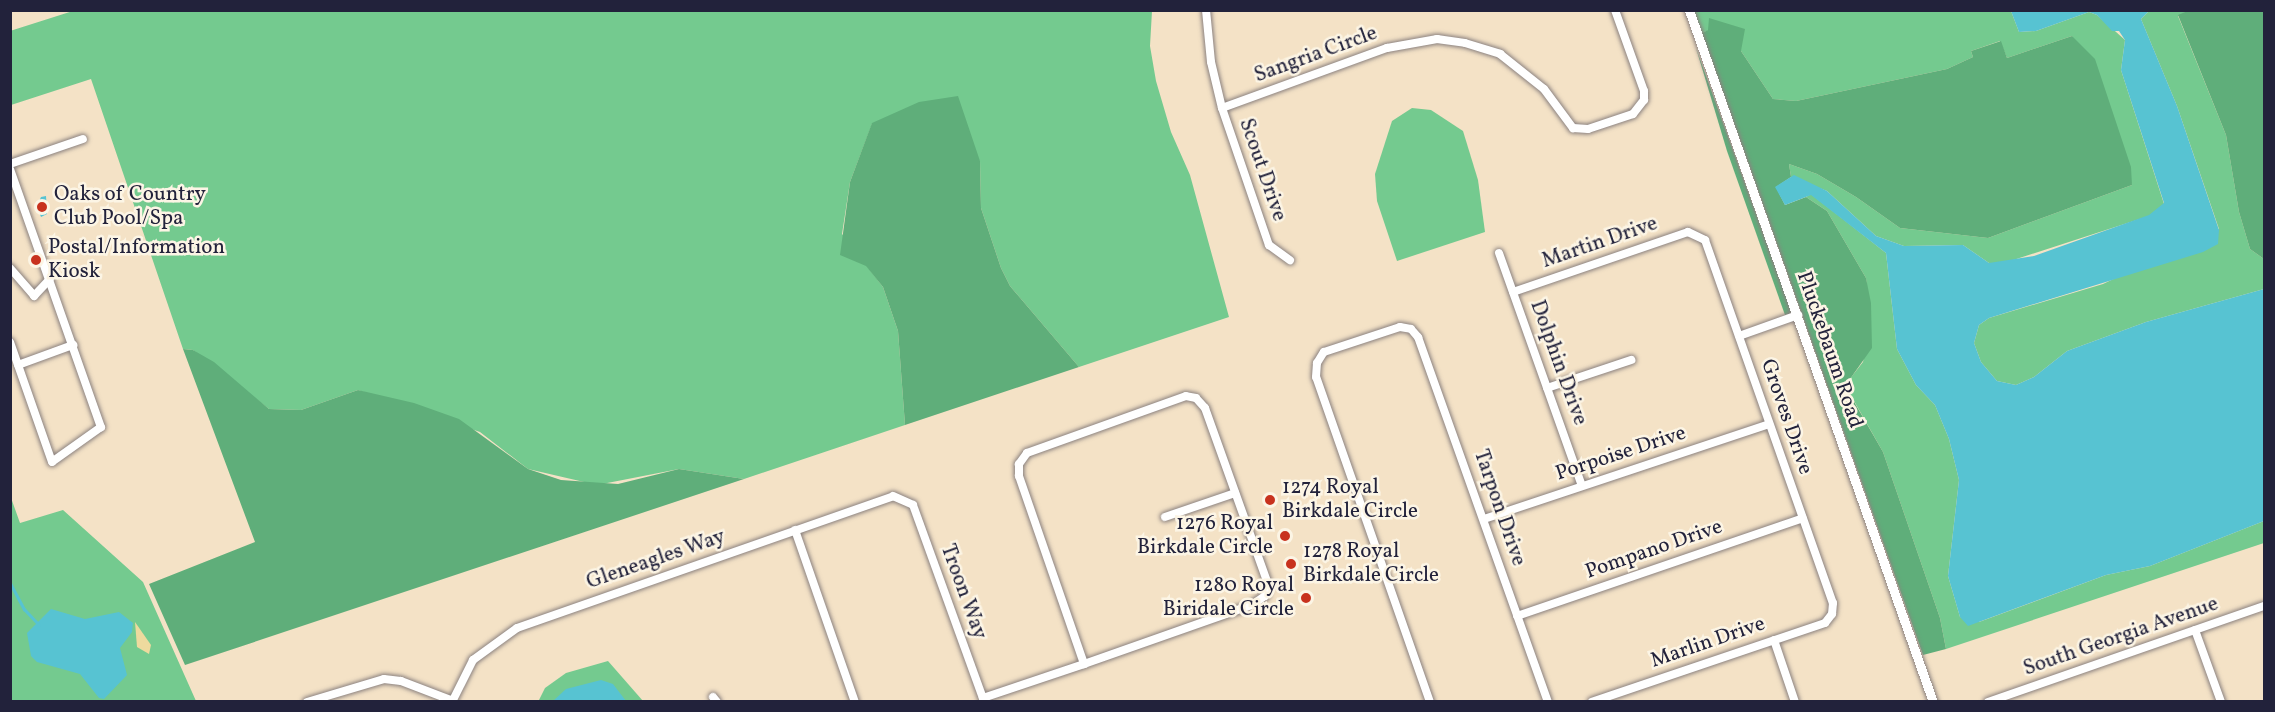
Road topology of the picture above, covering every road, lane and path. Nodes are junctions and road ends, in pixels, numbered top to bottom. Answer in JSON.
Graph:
{"nodes":[{"id":1,"x":1206,"y":10,"type":"edge"},
{"id":2,"x":1615,"y":10,"type":"edge"},
{"id":3,"x":1689,"y":10,"type":"edge"},
{"id":4,"x":1222,"y":108,"type":"junction"},
{"id":5,"x":83,"y":139,"type":"dead end"},
{"id":6,"x":10,"y":164,"type":"edge"},
{"id":7,"x":10,"y":169,"type":"edge"},
{"id":8,"x":1698,"y":234,"type":"joint"},
{"id":9,"x":1499,"y":253,"type":"dead end"},
{"id":10,"x":1290,"y":260,"type":"dead end"},
{"id":11,"x":10,"y":268,"type":"edge"},
{"id":12,"x":50,"y":279,"type":"junction"},
{"id":13,"x":1513,"y":292,"type":"junction"},
{"id":14,"x":1798,"y":315,"type":"junction"},
{"id":15,"x":1739,"y":336,"type":"junction"},
{"id":16,"x":10,"y":342,"type":"edge"},
{"id":17,"x":72,"y":345,"type":"junction"},
{"id":18,"x":1631,"y":360,"type":"dead end"},
{"id":19,"x":18,"y":365,"type":"junction"},
{"id":20,"x":1547,"y":388,"type":"junction"},
{"id":21,"x":1770,"y":424,"type":"junction"},
{"id":22,"x":1582,"y":486,"type":"junction"},
{"id":23,"x":1235,"y":493,"type":"junction"},
{"id":24,"x":903,"y":499,"type":"joint"},
{"id":25,"x":1165,"y":517,"type":"dead end"},
{"id":26,"x":1803,"y":518,"type":"junction"},
{"id":27,"x":1484,"y":519,"type":"junction"},
{"id":28,"x":795,"y":530,"type":"junction"},
{"id":29,"x":2265,"y":606,"type":"edge"},
{"id":30,"x":1832,"y":614,"type":"joint"},
{"id":31,"x":1517,"y":616,"type":"junction"},
{"id":32,"x":2195,"y":630,"type":"junction"},
{"id":33,"x":1774,"y":640,"type":"junction"},
{"id":34,"x":1084,"y":664,"type":"junction"},
{"id":35,"x":984,"y":700,"type":"edge"},
{"id":36,"x":452,"y":701,"type":"edge"},
{"id":37,"x":307,"y":702,"type":"edge"},
{"id":38,"x":855,"y":702,"type":"edge"},
{"id":39,"x":1430,"y":702,"type":"edge"},
{"id":40,"x":1548,"y":702,"type":"edge"},
{"id":41,"x":1592,"y":702,"type":"edge"},
{"id":42,"x":1795,"y":702,"type":"edge"},
{"id":43,"x":1933,"y":702,"type":"edge"},
{"id":44,"x":1988,"y":702,"type":"edge"},
{"id":45,"x":2221,"y":702,"type":"edge"}],
"edges":[{"from":1,"to":4,"type":"street","name":"Scout Drive"},
{"from":2,"to":4,"type":"street","name":"Sangria Circle"},
{"from":3,"to":14,"type":"street","name":"Pluckebaum Road"},
{"from":4,"to":10,"type":"street","name":"Scout Drive"},
{"from":5,"to":6,"type":"street"},
{"from":7,"to":12,"type":"street"},
{"from":8,"to":13,"type":"street","name":"Martin Drive"},
{"from":8,"to":15,"type":"street","name":"Groves Drive"},
{"from":9,"to":13,"type":"street","name":"Dolphin Drive"},
{"from":11,"to":12,"type":"street"},
{"from":12,"to":17,"type":"street"},
{"from":13,"to":20,"type":"street","name":"Dolphin Drive"},
{"from":14,"to":15,"type":"street"},
{"from":14,"to":43,"type":"street","name":"Pluckebaum Road"},
{"from":15,"to":21,"type":"street","name":"Groves Drive"},
{"from":16,"to":19,"type":"street"},
{"from":17,"to":19,"type":"street"},
{"from":17,"to":19,"type":"street"},
{"from":18,"to":20,"type":"street"},
{"from":20,"to":22,"type":"street","name":"Dolphin Drive"},
{"from":21,"to":22,"type":"street","name":"Porpoise Drive"},
{"from":21,"to":26,"type":"street","name":"Groves Drive"},
{"from":22,"to":27,"type":"street","name":"Porpoise Drive"},
{"from":23,"to":25,"type":"street"},
{"from":23,"to":34,"type":"street"},
{"from":23,"to":34,"type":"street"},
{"from":24,"to":28,"type":"street","name":"Gleneagles Way"},
{"from":24,"to":35,"type":"street","name":"Troon Way"},
{"from":26,"to":30,"type":"street","name":"Groves Drive"},
{"from":26,"to":31,"type":"street","name":"Pompano Drive"},
{"from":27,"to":31,"type":"street","name":"Tarpon Drive"},
{"from":27,"to":39,"type":"street","name":"Tarpon Drive"},
{"from":28,"to":36,"type":"street","name":"Gleneagles Way"},
{"from":28,"to":38,"type":"street"},
{"from":29,"to":32,"type":"street","name":"South Georgia Avenue"},
{"from":30,"to":33,"type":"street","name":"Marlin Drive"},
{"from":31,"to":40,"type":"street","name":"Tarpon Drive"},
{"from":32,"to":44,"type":"street","name":"South Georgia Avenue"},
{"from":32,"to":45,"type":"street"},
{"from":33,"to":41,"type":"street","name":"Marlin Drive"},
{"from":33,"to":42,"type":"street"},
{"from":34,"to":35,"type":"street"},
{"from":36,"to":37,"type":"street"}]}
